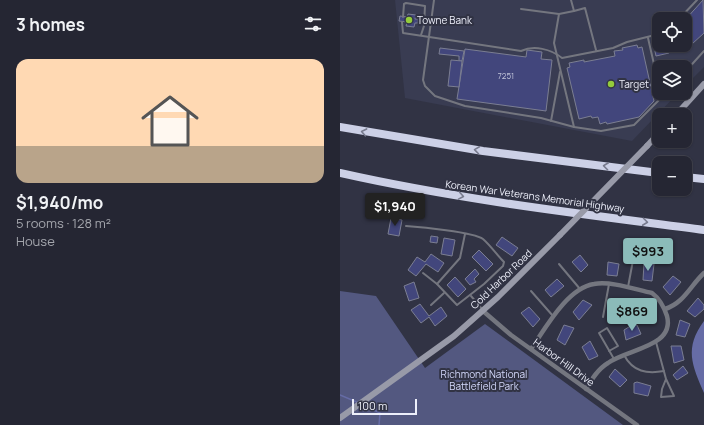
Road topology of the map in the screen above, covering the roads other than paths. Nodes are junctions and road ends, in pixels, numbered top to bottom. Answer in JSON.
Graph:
{"nodes":[{"id":1,"x":434,"y":0,"type":"edge"},
{"id":2,"x":571,"y":0,"type":"edge"},
{"id":3,"x":697,"y":0,"type":"edge"},
{"id":4,"x":521,"y":9,"type":"dead end"},
{"id":5,"x":574,"y":11,"type":"junction"},
{"id":6,"x":686,"y":12,"type":"edge"},
{"id":7,"x":559,"y":14,"type":"junction"},
{"id":8,"x":403,"y":17,"type":"dead end"},
{"id":9,"x":402,"y":22,"type":"dead end"},
{"id":10,"x":420,"y":36,"type":"junction"},
{"id":11,"x":430,"y":36,"type":"junction"},
{"id":12,"x":652,"y":37,"type":"edge"},
{"id":13,"x":648,"y":38,"type":"junction"},
{"id":14,"x":596,"y":51,"type":"junction"},
{"id":15,"x":704,"y":51,"type":"edge"},
{"id":16,"x":556,"y":53,"type":"junction"},
{"id":17,"x":653,"y":60,"type":"edge"},
{"id":18,"x":692,"y":64,"type":"edge"},
{"id":19,"x":560,"y":70,"type":"junction"},
{"id":20,"x":704,"y":84,"type":"edge"},
{"id":21,"x":660,"y":100,"type":"edge"},
{"id":22,"x":682,"y":108,"type":"edge"},
{"id":23,"x":551,"y":121,"type":"junction"},
{"id":24,"x":340,"y":127,"type":"edge"},
{"id":25,"x":574,"y":127,"type":"junction"},
{"id":26,"x":652,"y":141,"type":"edge"},
{"id":27,"x":652,"y":172,"type":"edge"},
{"id":28,"x":340,"y":173,"type":"edge"},
{"id":29,"x":692,"y":178,"type":"edge"},
{"id":30,"x":704,"y":179,"type":"edge"},
{"id":31,"x":406,"y":226,"type":"dead end"},
{"id":32,"x":704,"y":230,"type":"edge"},
{"id":33,"x":465,"y":234,"type":"junction"},
{"id":34,"x":634,"y":255,"type":"dead end"},
{"id":35,"x":559,"y":264,"type":"dead end"},
{"id":36,"x":704,"y":272,"type":"edge"},
{"id":37,"x":423,"y":273,"type":"dead end"},
{"id":38,"x":437,"y":284,"type":"junction"},
{"id":39,"x":609,"y":284,"type":"junction"},
{"id":40,"x":628,"y":288,"type":"junction"},
{"id":41,"x":580,"y":289,"type":"junction"},
{"id":42,"x":531,"y":291,"type":"dead end"},
{"id":43,"x":444,"y":293,"type":"junction"},
{"id":44,"x":471,"y":296,"type":"junction"},
{"id":45,"x":431,"y":305,"type":"dead end"},
{"id":46,"x":664,"y":310,"type":"junction"},
{"id":47,"x":483,"y":311,"type":"junction"},
{"id":48,"x":554,"y":317,"type":"junction"},
{"id":49,"x":603,"y":317,"type":"dead end"},
{"id":50,"x":656,"y":342,"type":"junction"},
{"id":51,"x":531,"y":349,"type":"junction"},
{"id":52,"x":609,"y":351,"type":"junction"},
{"id":53,"x":623,"y":354,"type":"junction"},
{"id":54,"x":614,"y":359,"type":"junction"},
{"id":55,"x":665,"y":371,"type":"junction"},
{"id":56,"x":666,"y":380,"type":"junction"},
{"id":57,"x":586,"y":389,"type":"junction"},
{"id":58,"x":342,"y":417,"type":"edge"},
{"id":59,"x":637,"y":425,"type":"edge"}],
"edges":[{"from":1,"to":11,"type":"lane"},
{"from":2,"to":5,"type":"lane"},
{"from":3,"to":6,"type":"lane"},
{"from":4,"to":7,"type":"lane"},
{"from":5,"to":7,"type":"lane"},
{"from":5,"to":14,"type":"lane"},
{"from":7,"to":16,"type":"lane"},
{"from":8,"to":10,"type":"lane"},
{"from":9,"to":10,"type":"lane"},
{"from":10,"to":11,"type":"lane"},
{"from":11,"to":16,"type":"lane"},
{"from":11,"to":23,"type":"lane"},
{"from":12,"to":13,"type":"lane"},
{"from":13,"to":14,"type":"lane"},
{"from":13,"to":17,"type":"lane"},
{"from":14,"to":16,"type":"lane"},
{"from":15,"to":18,"type":"lane"},
{"from":16,"to":19,"type":"lane"},
{"from":19,"to":23,"type":"lane"},
{"from":19,"to":25,"type":"lane"},
{"from":20,"to":22,"type":"main road"},
{"from":21,"to":25,"type":"lane"},
{"from":23,"to":25,"type":"lane"},
{"from":27,"to":24,"type":"highway","one_way":true},
{"from":26,"to":47,"type":"main road","name":"Cold Harbor Road","bridge":true},
{"from":28,"to":32,"type":"highway","name":"Korean War Veterans Memorial Highway","one_way":true},
{"from":29,"to":30,"type":"highway"},
{"from":31,"to":33,"type":"lane"},
{"from":33,"to":38,"type":"lane"},
{"from":33,"to":44,"type":"lane"},
{"from":34,"to":40,"type":"lane"},
{"from":35,"to":41,"type":"lane"},
{"from":36,"to":46,"type":"street"},
{"from":37,"to":38,"type":"lane"},
{"from":38,"to":43,"type":"lane"},
{"from":39,"to":40,"type":"street"},
{"from":39,"to":41,"type":"street"},
{"from":39,"to":49,"type":"lane"},
{"from":40,"to":46,"type":"street"},
{"from":41,"to":48,"type":"street"},
{"from":42,"to":48,"type":"lane"},
{"from":43,"to":44,"type":"lane"},
{"from":43,"to":45,"type":"lane"},
{"from":44,"to":47,"type":"lane"},
{"from":46,"to":50,"type":"street"},
{"from":47,"to":51,"type":"street","name":"Harbor Hill Drive"},
{"from":47,"to":58,"type":"main road","name":"Cold Harbor Road"},
{"from":48,"to":51,"type":"street"},
{"from":50,"to":53,"type":"street"},
{"from":50,"to":55,"type":"lane"},
{"from":51,"to":57,"type":"street","name":"Harbor Hill Drive"},
{"from":52,"to":52,"type":"lane"},
{"from":52,"to":54,"type":"lane"},
{"from":53,"to":54,"type":"street"},
{"from":53,"to":55,"type":"lane"},
{"from":54,"to":57,"type":"street"},
{"from":55,"to":56,"type":"lane"},
{"from":56,"to":56,"type":"lane"},
{"from":57,"to":59,"type":"street","name":"Harbor Hill Drive"}]}
